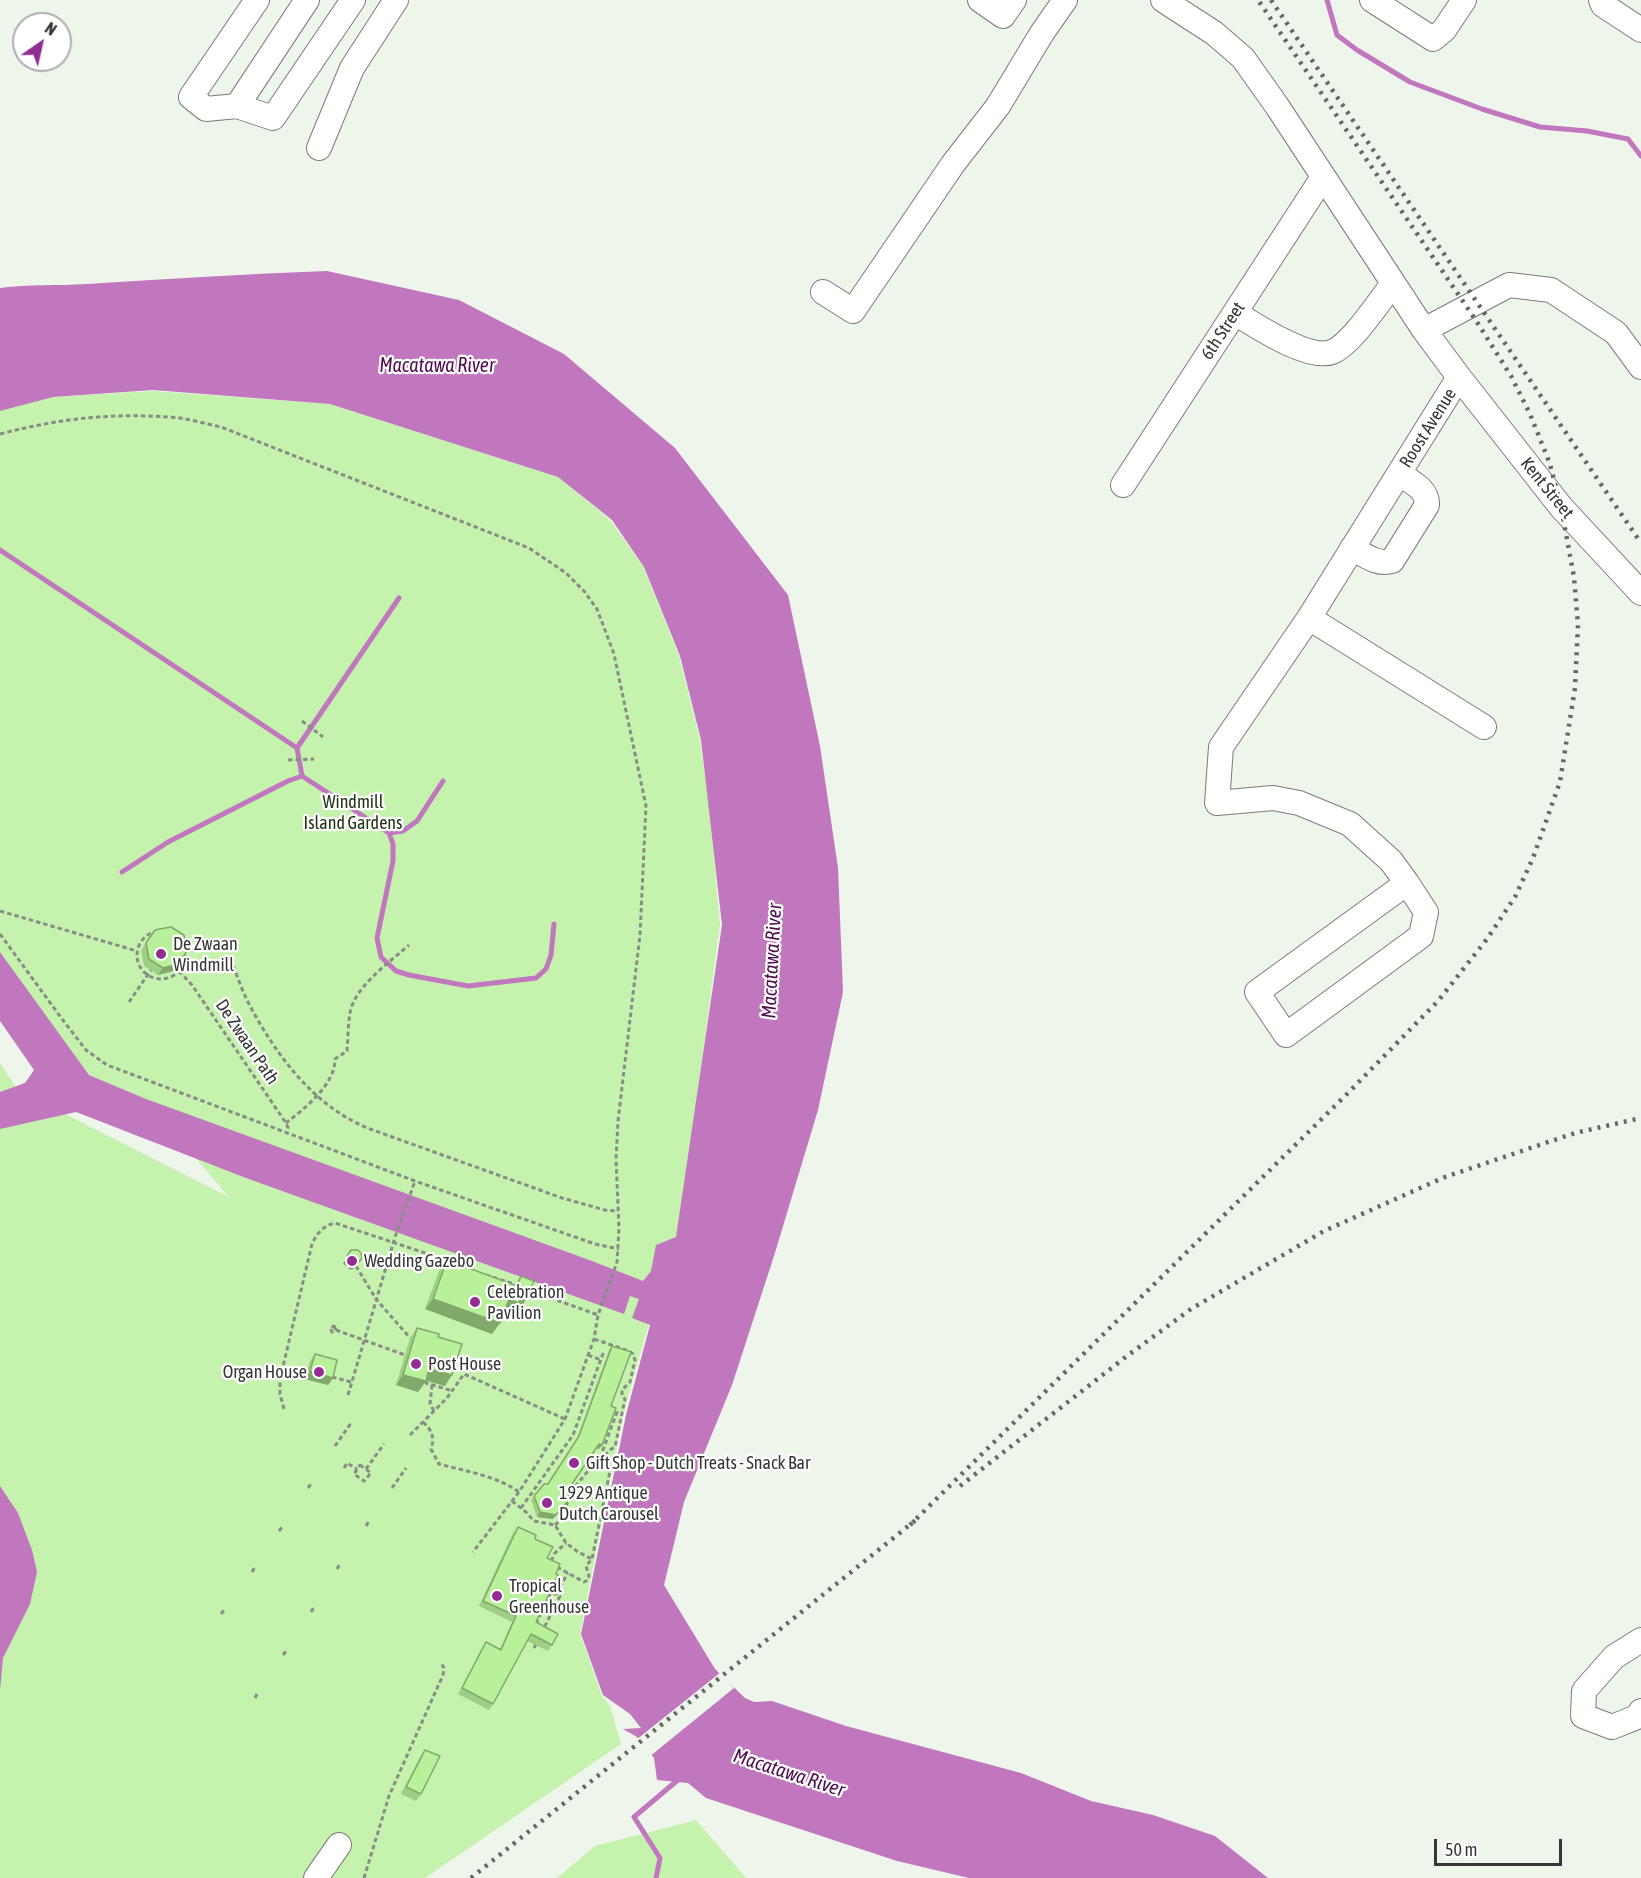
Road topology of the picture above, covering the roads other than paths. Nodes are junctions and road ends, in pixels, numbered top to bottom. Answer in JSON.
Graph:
{"nodes":[{"id":1,"x":257,"y":0,"type":"edge"},
{"id":2,"x":307,"y":0,"type":"edge"},
{"id":3,"x":353,"y":0,"type":"edge"},
{"id":4,"x":396,"y":0,"type":"edge"},
{"id":5,"x":980,"y":0,"type":"edge"},
{"id":6,"x":1014,"y":0,"type":"edge"},
{"id":7,"x":1063,"y":0,"type":"edge"},
{"id":8,"x":1163,"y":0,"type":"edge"},
{"id":9,"x":1372,"y":0,"type":"edge"},
{"id":10,"x":1464,"y":0,"type":"edge"},
{"id":11,"x":1601,"y":0,"type":"edge"},
{"id":12,"x":1641,"y":30,"type":"edge"},
{"id":13,"x":237,"y":105,"type":"junction"},
{"id":14,"x":319,"y":148,"type":"dead end"},
{"id":15,"x":1323,"y":177,"type":"junction"},
{"id":16,"x":1394,"y":284,"type":"junction"},
{"id":17,"x":823,"y":292,"type":"dead end"},
{"id":18,"x":1235,"y":313,"type":"junction"},
{"id":19,"x":1424,"y":330,"type":"junction"},
{"id":20,"x":1641,"y":367,"type":"edge"},
{"id":21,"x":1460,"y":377,"type":"junction"},
{"id":22,"x":1399,"y":474,"type":"junction"},
{"id":23,"x":1123,"y":485,"type":"dead end"},
{"id":24,"x":1352,"y":548,"type":"junction"},
{"id":25,"x":1641,"y":593,"type":"edge"},
{"id":26,"x":1309,"y":618,"type":"junction"},
{"id":27,"x":1484,"y":727,"type":"dead end"},
{"id":28,"x":1407,"y":882,"type":"junction"},
{"id":29,"x":1641,"y":1640,"type":"edge"},
{"id":30,"x":1641,"y":1711,"type":"edge"},
{"id":31,"x":339,"y":1845,"type":"dead end"},
{"id":32,"x":316,"y":1878,"type":"edge"}],
"edges":[{"from":1,"to":13,"type":"street"},
{"from":2,"to":13,"type":"street"},
{"from":3,"to":13,"type":"street"},
{"from":4,"to":14,"type":"street"},
{"from":5,"to":6,"type":"street"},
{"from":7,"to":17,"type":"street"},
{"from":8,"to":15,"type":"street","name":"Roost Avenue"},
{"from":9,"to":10,"type":"street"},
{"from":11,"to":12,"type":"street"},
{"from":15,"to":16,"type":"street","name":"Roost Avenue"},
{"from":15,"to":18,"type":"street","name":"6th Street"},
{"from":16,"to":18,"type":"street"},
{"from":16,"to":19,"type":"street","name":"Roost Avenue"},
{"from":18,"to":23,"type":"street","name":"6th Street"},
{"from":19,"to":20,"type":"street"},
{"from":19,"to":21,"type":"street","name":"Roost Avenue"},
{"from":21,"to":22,"type":"street","name":"Roost Avenue"},
{"from":21,"to":25,"type":"street","name":"Kent Street"},
{"from":22,"to":24,"type":"street","name":"Roost Avenue"},
{"from":22,"to":24,"type":"street"},
{"from":24,"to":26,"type":"street","name":"Roost Avenue"},
{"from":26,"to":27,"type":"street"},
{"from":26,"to":28,"type":"street","name":"Roost Avenue"},
{"from":28,"to":28,"type":"street"},
{"from":29,"to":30,"type":"street"},
{"from":31,"to":32,"type":"street"}]}
